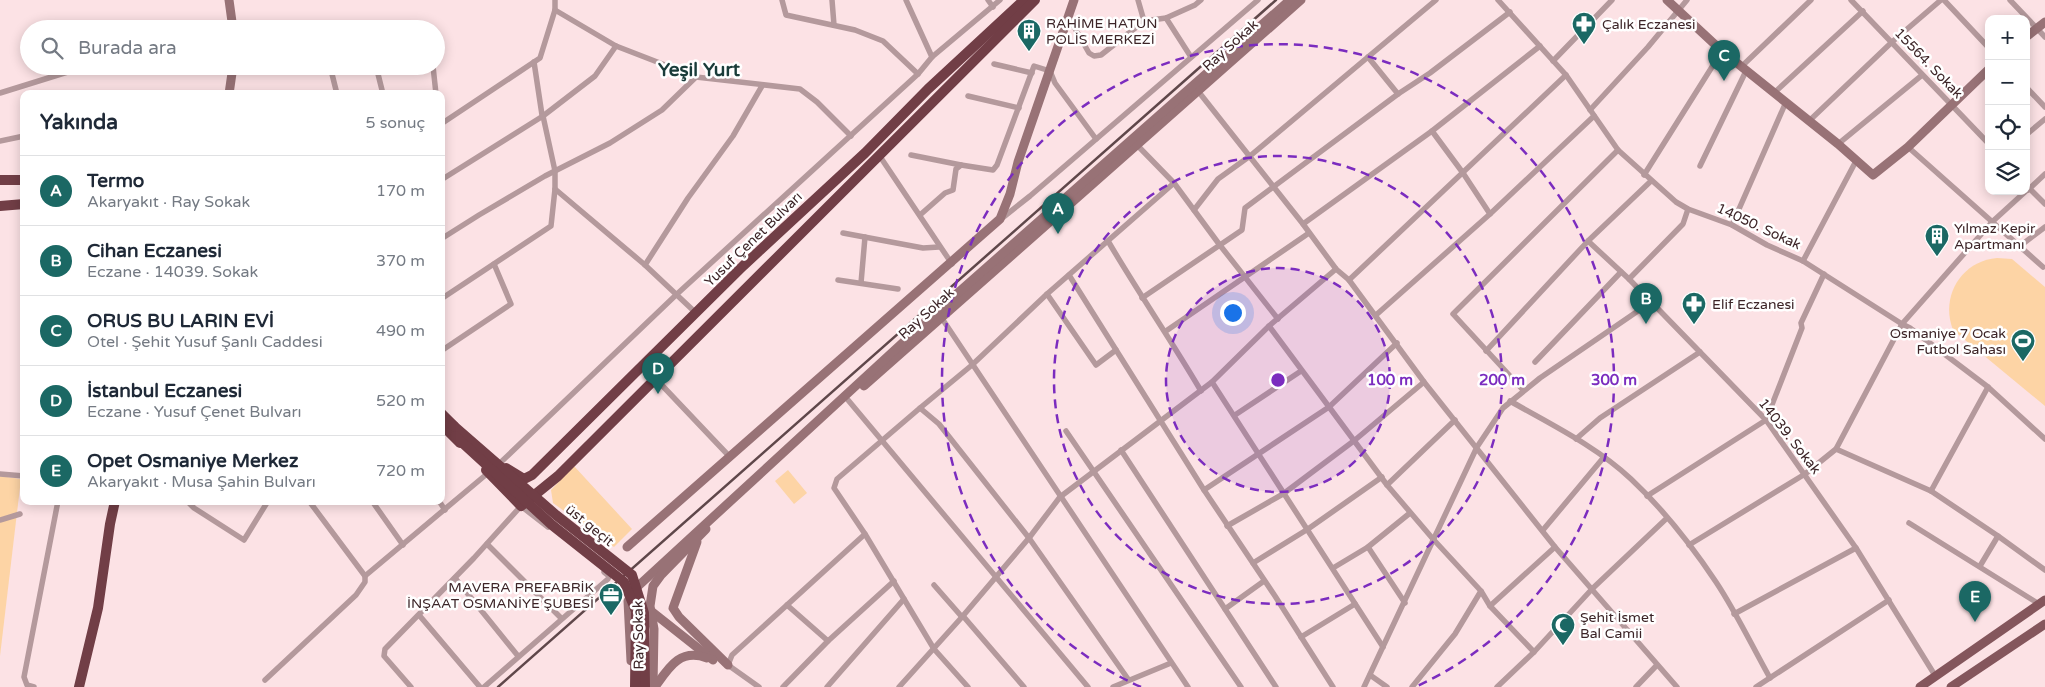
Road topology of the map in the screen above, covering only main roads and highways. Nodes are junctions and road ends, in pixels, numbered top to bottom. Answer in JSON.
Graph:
{"nodes":[{"id":1,"x":1024,"y":0,"type":"edge"},
{"id":2,"x":1035,"y":0,"type":"edge"},
{"id":3,"x":0,"y":180,"type":"edge"},
{"id":4,"x":20,"y":180,"type":"edge"},
{"id":5,"x":20,"y":204,"type":"edge"},
{"id":6,"x":0,"y":206,"type":"edge"},
{"id":7,"x":445,"y":422,"type":"edge"},
{"id":8,"x":445,"y":422,"type":"edge"},
{"id":9,"x":445,"y":422,"type":"edge"},
{"id":10,"x":445,"y":422,"type":"edge"},
{"id":11,"x":115,"y":505,"type":"edge"},
{"id":12,"x":2042,"y":602,"type":"edge"},
{"id":13,"x":2045,"y":624,"type":"edge"},
{"id":14,"x":81,"y":687,"type":"edge"},
{"id":15,"x":633,"y":687,"type":"edge"},
{"id":16,"x":645,"y":687,"type":"edge"},
{"id":17,"x":1920,"y":687,"type":"edge"},
{"id":18,"x":1950,"y":687,"type":"edge"}],
"edges":[{"from":1,"to":7,"type":"highway","name":"Yusuf Çenet Bulvarı"},
{"from":2,"to":8,"type":"highway"},
{"from":3,"to":4,"type":"highway"},
{"from":5,"to":6,"type":"highway"},
{"from":9,"to":15,"type":"highway","bridge":true},
{"from":10,"to":16,"type":"highway","name":"üst geçit","bridge":true},
{"from":11,"to":14,"type":"highway"},
{"from":12,"to":17,"type":"main road"},
{"from":13,"to":18,"type":"main road"}]}
